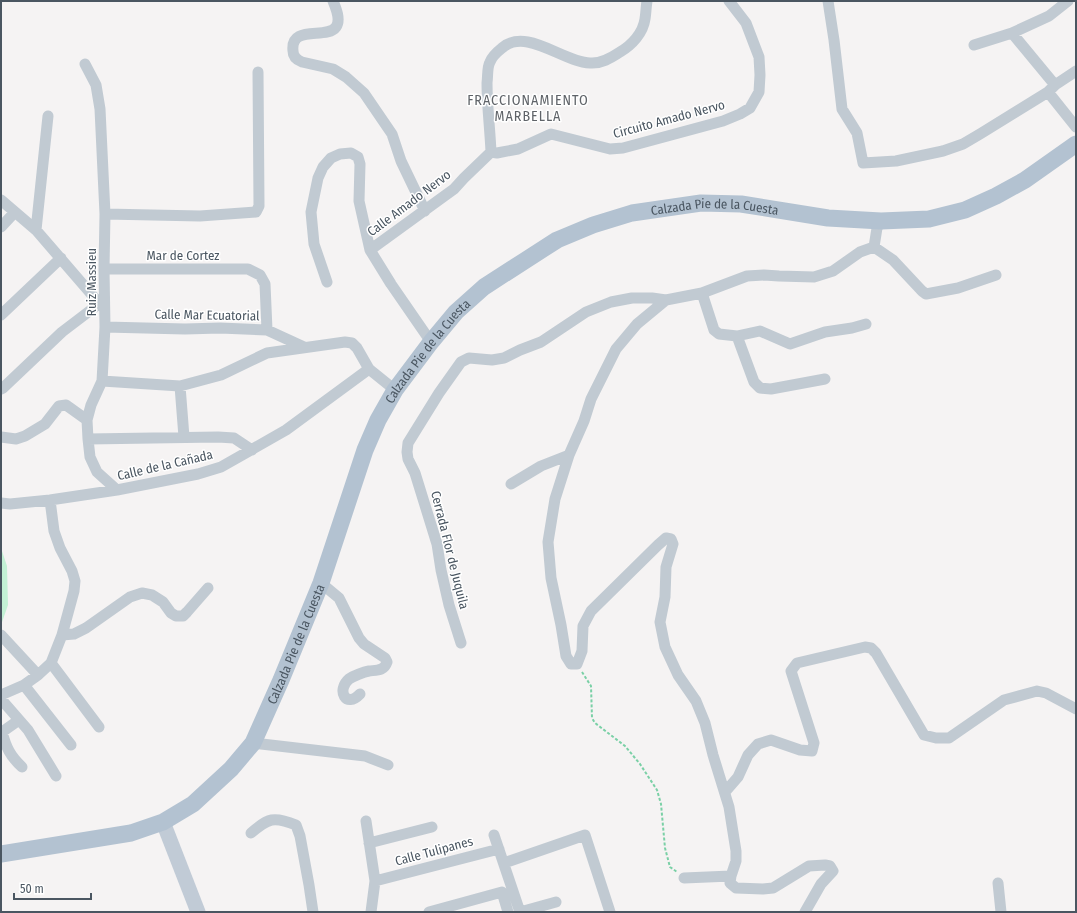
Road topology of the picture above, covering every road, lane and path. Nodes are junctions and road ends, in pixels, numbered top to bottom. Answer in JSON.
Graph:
{"nodes":[{"id":1,"x":333,"y":1,"type":"edge"},
{"id":2,"x":647,"y":1,"type":"edge"},
{"id":3,"x":729,"y":1,"type":"edge"},
{"id":4,"x":828,"y":1,"type":"edge"},
{"id":5,"x":1068,"y":1,"type":"edge"},
{"id":6,"x":1012,"y":32,"type":"junction"},
{"id":7,"x":974,"y":45,"type":"dead end"},
{"id":8,"x":86,"y":64,"type":"dead end"},
{"id":9,"x":1076,"y":71,"type":"edge"},
{"id":10,"x":258,"y":72,"type":"dead end"},
{"id":11,"x":1052,"y":88,"type":"junction"},
{"id":12,"x":48,"y":116,"type":"dead end"},
{"id":13,"x":1076,"y":127,"type":"edge"},
{"id":14,"x":1076,"y":144,"type":"edge"},
{"id":15,"x":491,"y":152,"type":"junction"},
{"id":16,"x":1,"y":200,"type":"edge"},
{"id":17,"x":426,"y":211,"type":"junction"},
{"id":18,"x":15,"y":212,"type":"junction"},
{"id":19,"x":105,"y":214,"type":"junction"},
{"id":20,"x":881,"y":221,"type":"junction"},
{"id":21,"x":1,"y":227,"type":"edge"},
{"id":22,"x":36,"y":230,"type":"junction"},
{"id":23,"x":874,"y":247,"type":"junction"},
{"id":24,"x":370,"y":250,"type":"junction"},
{"id":25,"x":61,"y":258,"type":"junction"},
{"id":26,"x":104,"y":269,"type":"junction"},
{"id":27,"x":996,"y":275,"type":"dead end"},
{"id":28,"x":327,"y":282,"type":"dead end"},
{"id":29,"x":702,"y":293,"type":"junction"},
{"id":30,"x":666,"y":300,"type":"junction"},
{"id":31,"x":102,"y":301,"type":"junction"},
{"id":32,"x":1,"y":315,"type":"edge"},
{"id":33,"x":866,"y":324,"type":"dead end"},
{"id":34,"x":105,"y":327,"type":"junction"},
{"id":35,"x":267,"y":330,"type":"junction"},
{"id":36,"x":736,"y":336,"type":"junction"},
{"id":37,"x":432,"y":342,"type":"junction"},
{"id":38,"x":304,"y":348,"type":"junction"},
{"id":39,"x":369,"y":370,"type":"junction"},
{"id":40,"x":825,"y":379,"type":"dead end"},
{"id":41,"x":102,"y":381,"type":"junction"},
{"id":42,"x":180,"y":386,"type":"junction"},
{"id":43,"x":1,"y":389,"type":"edge"},
{"id":44,"x":395,"y":390,"type":"junction"},
{"id":45,"x":87,"y":420,"type":"junction"},
{"id":46,"x":1,"y":437,"type":"edge"},
{"id":47,"x":184,"y":437,"type":"junction"},
{"id":48,"x":88,"y":439,"type":"junction"},
{"id":49,"x":252,"y":450,"type":"junction"},
{"id":50,"x":569,"y":455,"type":"junction"},
{"id":51,"x":511,"y":484,"type":"dead end"},
{"id":52,"x":117,"y":490,"type":"junction"},
{"id":53,"x":50,"y":500,"type":"junction"},
{"id":54,"x":1,"y":503,"type":"edge"},
{"id":55,"x":321,"y":583,"type":"junction"},
{"id":56,"x":208,"y":588,"type":"dead end"},
{"id":57,"x":1,"y":635,"type":"edge"},
{"id":58,"x":62,"y":635,"type":"junction"},
{"id":59,"x":460,"y":643,"type":"dead end"},
{"id":60,"x":51,"y":663,"type":"junction"},
{"id":61,"x":577,"y":664,"type":"junction"},
{"id":62,"x":38,"y":675,"type":"junction"},
{"id":63,"x":24,"y":685,"type":"junction"},
{"id":64,"x":360,"y":694,"type":"dead end"},
{"id":65,"x":1,"y":695,"type":"edge"},
{"id":66,"x":1,"y":699,"type":"edge"},
{"id":67,"x":1076,"y":709,"type":"edge"},
{"id":68,"x":19,"y":720,"type":"junction"},
{"id":69,"x":98,"y":727,"type":"dead end"},
{"id":70,"x":252,"y":743,"type":"junction"},
{"id":71,"x":71,"y":746,"type":"dead end"},
{"id":72,"x":388,"y":765,"type":"dead end"},
{"id":73,"x":22,"y":767,"type":"dead end"},
{"id":74,"x":56,"y":776,"type":"dead end"},
{"id":75,"x":724,"y":792,"type":"junction"},
{"id":76,"x":366,"y":821,"type":"dead end"},
{"id":77,"x":163,"y":822,"type":"junction"},
{"id":78,"x":432,"y":827,"type":"dead end"},
{"id":79,"x":251,"y":833,"type":"dead end"},
{"id":80,"x":494,"y":834,"type":"dead end"},
{"id":81,"x":369,"y":843,"type":"junction"},
{"id":82,"x":499,"y":849,"type":"junction"},
{"id":83,"x":1,"y":854,"type":"edge"},
{"id":84,"x":504,"y":863,"type":"junction"},
{"id":85,"x":732,"y":873,"type":"junction"},
{"id":86,"x":684,"y":878,"type":"joint"},
{"id":87,"x":375,"y":881,"type":"junction"},
{"id":88,"x":998,"y":883,"type":"dead end"},
{"id":89,"x":556,"y":902,"type":"dead end"},
{"id":90,"x":198,"y":912,"type":"edge"},
{"id":91,"x":313,"y":912,"type":"edge"},
{"id":92,"x":371,"y":912,"type":"edge"},
{"id":93,"x":429,"y":912,"type":"edge"},
{"id":94,"x":508,"y":912,"type":"edge"},
{"id":95,"x":520,"y":912,"type":"edge"},
{"id":96,"x":610,"y":912,"type":"edge"},
{"id":97,"x":805,"y":912,"type":"edge"},
{"id":98,"x":1001,"y":912,"type":"edge"}],
"edges":[{"from":1,"to":17,"type":"street"},
{"from":2,"to":15,"type":"street"},
{"from":3,"to":15,"type":"street","name":"Circuito Amado Nervo"},
{"from":4,"to":11,"type":"street"},
{"from":5,"to":6,"type":"street"},
{"from":6,"to":7,"type":"street"},
{"from":6,"to":11,"type":"street"},
{"from":8,"to":19,"type":"street","name":"Ruiz Massieu"},
{"from":9,"to":11,"type":"street"},
{"from":10,"to":19,"type":"street"},
{"from":11,"to":13,"type":"street"},
{"from":12,"to":22,"type":"street"},
{"from":14,"to":20,"type":"main road","name":"Calzada Pie de la Cuesta"},
{"from":15,"to":17,"type":"street","name":"Calle Amado Nervo"},
{"from":16,"to":18,"type":"street"},
{"from":17,"to":24,"type":"street","name":"Calle Amado Nervo"},
{"from":18,"to":21,"type":"street"},
{"from":18,"to":22,"type":"street"},
{"from":19,"to":26,"type":"street","name":"Ruiz Massieu"},
{"from":20,"to":23,"type":"street"},
{"from":20,"to":37,"type":"main road","name":"Calzada Pie de la Cuesta"},
{"from":22,"to":25,"type":"street"},
{"from":23,"to":27,"type":"street"},
{"from":23,"to":29,"type":"street"},
{"from":24,"to":28,"type":"street"},
{"from":24,"to":37,"type":"street","name":"Calle Amado Nervo"},
{"from":25,"to":31,"type":"street"},
{"from":25,"to":32,"type":"street"},
{"from":26,"to":31,"type":"street","name":"Ruiz Massieu"},
{"from":26,"to":35,"type":"street","name":"Mar de Cortez"},
{"from":29,"to":30,"type":"street"},
{"from":29,"to":36,"type":"street"},
{"from":30,"to":50,"type":"street"},
{"from":30,"to":59,"type":"street","name":"Cerrada Flor de Juquila"},
{"from":31,"to":34,"type":"street","name":"Ruiz Massieu"},
{"from":31,"to":43,"type":"street"},
{"from":33,"to":36,"type":"street"},
{"from":34,"to":35,"type":"street","name":"Calle Mar Ecuatorial"},
{"from":34,"to":41,"type":"street","name":"Ruiz Massieu"},
{"from":35,"to":38,"type":"street","name":"Calle Mar Ecuatorial"},
{"from":36,"to":40,"type":"street"},
{"from":37,"to":44,"type":"main road","name":"Calzada Pie de la Cuesta"},
{"from":38,"to":39,"type":"street"},
{"from":38,"to":42,"type":"street"},
{"from":39,"to":44,"type":"street"},
{"from":39,"to":49,"type":"street","name":"Calle de la Cañada"},
{"from":41,"to":42,"type":"street"},
{"from":41,"to":45,"type":"street","name":"Ruiz Massieu"},
{"from":42,"to":47,"type":"street"},
{"from":44,"to":55,"type":"main road","name":"Calzada Pie de la Cuesta"},
{"from":45,"to":46,"type":"street"},
{"from":45,"to":48,"type":"street","name":"Ruiz Massieu"},
{"from":47,"to":48,"type":"street"},
{"from":47,"to":49,"type":"street"},
{"from":48,"to":52,"type":"street","name":"Ruiz Massieu"},
{"from":49,"to":52,"type":"street","name":"Calle de la Cañada"},
{"from":50,"to":51,"type":"street"},
{"from":50,"to":61,"type":"street"},
{"from":52,"to":53,"type":"street","name":"Calle de la Cañada"},
{"from":53,"to":54,"type":"street","name":"Calle de la Cañada"},
{"from":53,"to":58,"type":"street"},
{"from":55,"to":64,"type":"street"},
{"from":55,"to":70,"type":"main road","name":"Calzada Pie de la Cuesta"},
{"from":56,"to":58,"type":"street"},
{"from":57,"to":62,"type":"street"},
{"from":58,"to":60,"type":"street"},
{"from":60,"to":62,"type":"street"},
{"from":60,"to":69,"type":"street"},
{"from":61,"to":75,"type":"street"},
{"from":61,"to":86,"type":"path"},
{"from":62,"to":63,"type":"street"},
{"from":63,"to":65,"type":"street"},
{"from":63,"to":71,"type":"street"},
{"from":66,"to":68,"type":"street"},
{"from":67,"to":75,"type":"street"},
{"from":68,"to":73,"type":"street"},
{"from":68,"to":74,"type":"street"},
{"from":70,"to":72,"type":"street"},
{"from":70,"to":77,"type":"main road","name":"Calzada Pie de la Cuesta"},
{"from":75,"to":85,"type":"street"},
{"from":76,"to":81,"type":"street"},
{"from":77,"to":83,"type":"main road","name":"Calzada Pie de la Cuesta"},
{"from":77,"to":90,"type":"main road"},
{"from":78,"to":81,"type":"street"},
{"from":79,"to":91,"type":"street"},
{"from":80,"to":82,"type":"street"},
{"from":81,"to":87,"type":"street"},
{"from":82,"to":84,"type":"street"},
{"from":82,"to":87,"type":"street","name":"Calle Tulipanes"},
{"from":84,"to":95,"type":"street"},
{"from":84,"to":96,"type":"street"},
{"from":85,"to":86,"type":"street"},
{"from":85,"to":97,"type":"street"},
{"from":87,"to":92,"type":"street"},
{"from":88,"to":98,"type":"street"},
{"from":89,"to":95,"type":"street"},
{"from":93,"to":94,"type":"street"}]}
